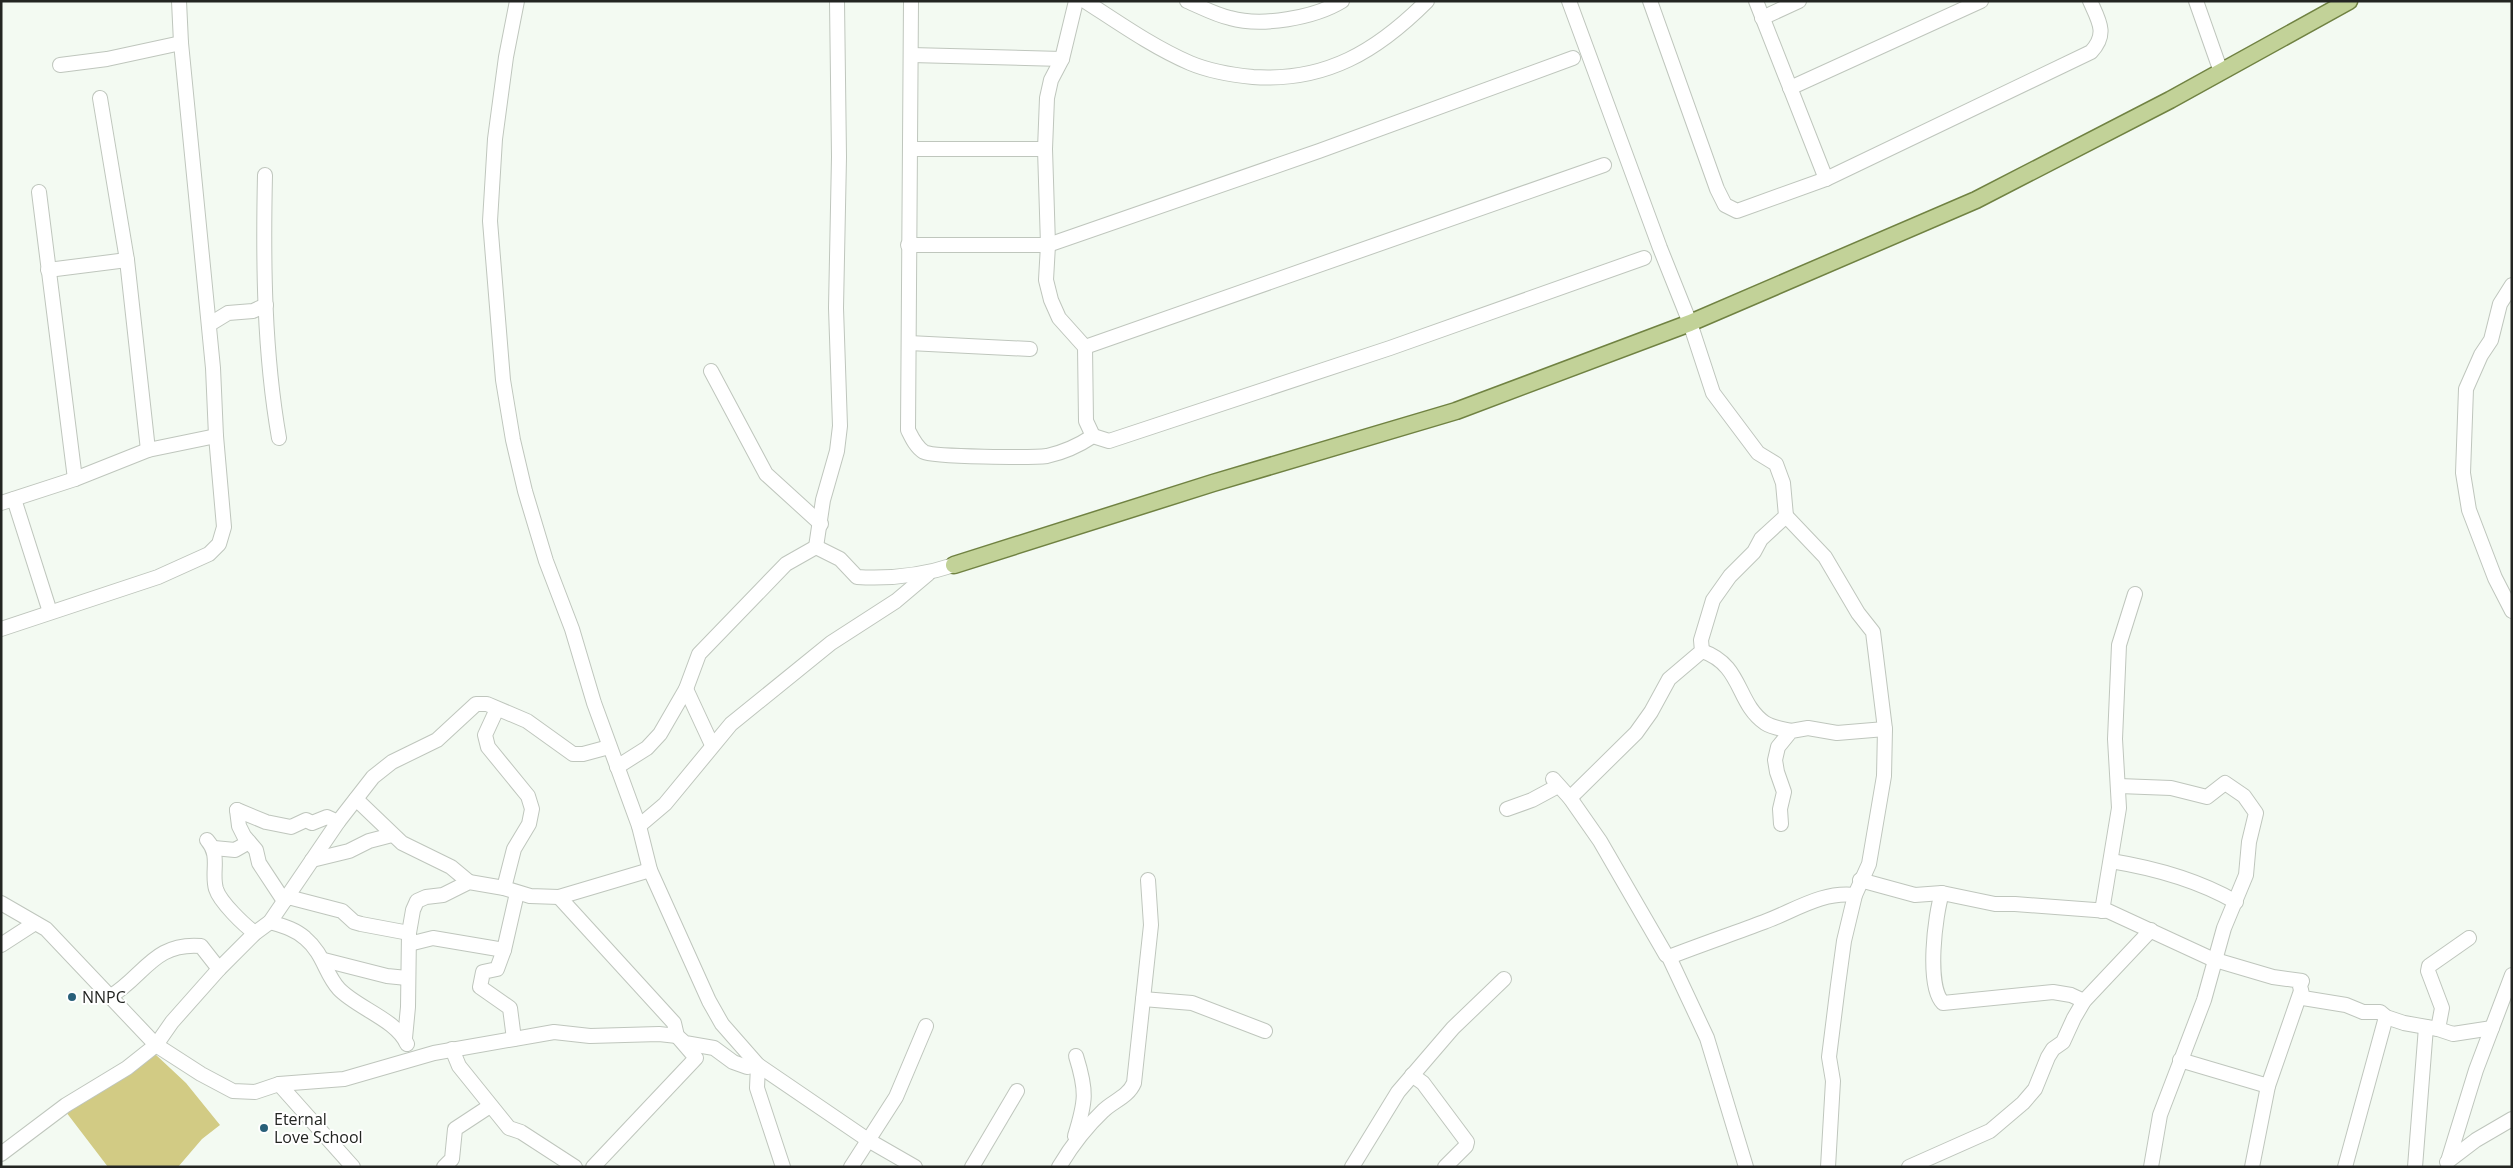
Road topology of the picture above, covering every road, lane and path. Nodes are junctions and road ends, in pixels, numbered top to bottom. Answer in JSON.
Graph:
{"nodes":[{"id":1,"x":179,"y":1,"type":"edge"},
{"id":2,"x":517,"y":1,"type":"edge"},
{"id":3,"x":837,"y":1,"type":"edge"},
{"id":4,"x":911,"y":1,"type":"edge"},
{"id":5,"x":1076,"y":1,"type":"edge"},
{"id":6,"x":1085,"y":1,"type":"edge"},
{"id":7,"x":1187,"y":1,"type":"edge"},
{"id":8,"x":1342,"y":1,"type":"edge"},
{"id":9,"x":1427,"y":1,"type":"edge"},
{"id":10,"x":1568,"y":1,"type":"edge"},
{"id":11,"x":1650,"y":1,"type":"edge"},
{"id":12,"x":1756,"y":1,"type":"edge"},
{"id":13,"x":1799,"y":1,"type":"edge"},
{"id":14,"x":1981,"y":1,"type":"edge"},
{"id":15,"x":2090,"y":1,"type":"edge"},
{"id":16,"x":2196,"y":1,"type":"edge"},
{"id":17,"x":2349,"y":1,"type":"edge"},
{"id":18,"x":1762,"y":18,"type":"junction"},
{"id":19,"x":181,"y":43,"type":"junction"},
{"id":20,"x":911,"y":55,"type":"junction"},
{"id":21,"x":1573,"y":58,"type":"dead end"},
{"id":22,"x":1062,"y":59,"type":"junction"},
{"id":23,"x":60,"y":65,"type":"dead end"},
{"id":24,"x":2221,"y":72,"type":"junction"},
{"id":25,"x":1790,"y":88,"type":"junction"},
{"id":26,"x":100,"y":98,"type":"dead end"},
{"id":27,"x":911,"y":149,"type":"junction"},
{"id":28,"x":1045,"y":149,"type":"junction"},
{"id":29,"x":1604,"y":165,"type":"dead end"},
{"id":30,"x":265,"y":175,"type":"dead end"},
{"id":31,"x":1826,"y":179,"type":"junction"},
{"id":32,"x":39,"y":192,"type":"dead end"},
{"id":33,"x":908,"y":245,"type":"junction"},
{"id":34,"x":1048,"y":245,"type":"junction"},
{"id":35,"x":1644,"y":258,"type":"dead end"},
{"id":36,"x":127,"y":260,"type":"junction"},
{"id":37,"x":48,"y":270,"type":"junction"},
{"id":38,"x":2512,"y":285,"type":"edge"},
{"id":39,"x":266,"y":305,"type":"junction"},
{"id":40,"x":1690,"y":323,"type":"junction"},
{"id":41,"x":210,"y":324,"type":"junction"},
{"id":42,"x":909,"y":343,"type":"junction"},
{"id":43,"x":1085,"y":347,"type":"junction"},
{"id":44,"x":1030,"y":349,"type":"dead end"},
{"id":45,"x":711,"y":371,"type":"dead end"},
{"id":46,"x":216,"y":436,"type":"junction"},
{"id":47,"x":1093,"y":436,"type":"junction"},
{"id":48,"x":279,"y":438,"type":"dead end"},
{"id":49,"x":148,"y":450,"type":"junction"},
{"id":50,"x":75,"y":479,"type":"junction"},
{"id":51,"x":8,"y":501,"type":"edge"},
{"id":52,"x":1786,"y":516,"type":"junction"},
{"id":53,"x":821,"y":524,"type":"junction"},
{"id":54,"x":816,"y":547,"type":"junction"},
{"id":55,"x":954,"y":565,"type":"joint"},
{"id":56,"x":928,"y":574,"type":"junction"},
{"id":57,"x":2134,"y":594,"type":"dead end"},
{"id":58,"x":2512,"y":611,"type":"edge"},
{"id":59,"x":50,"y":612,"type":"junction"},
{"id":60,"x":1,"y":629,"type":"edge"},
{"id":61,"x":1702,"y":651,"type":"junction"},
{"id":62,"x":686,"y":689,"type":"junction"},
{"id":63,"x":497,"y":709,"type":"junction"},
{"id":64,"x":1885,"y":729,"type":"junction"},
{"id":65,"x":1791,"y":730,"type":"junction"},
{"id":66,"x":712,"y":745,"type":"junction"},
{"id":67,"x":609,"y":747,"type":"junction"},
{"id":68,"x":617,"y":767,"type":"junction"},
{"id":69,"x":2119,"y":786,"type":"junction"},
{"id":70,"x":1570,"y":798,"type":"junction"},
{"id":71,"x":356,"y":799,"type":"junction"},
{"id":72,"x":1507,"y":808,"type":"dead end"},
{"id":73,"x":338,"y":822,"type":"junction"},
{"id":74,"x":1781,"y":824,"type":"dead end"},
{"id":75,"x":639,"y":826,"type":"junction"},
{"id":76,"x":392,"y":835,"type":"junction"},
{"id":77,"x":249,"y":842,"type":"junction"},
{"id":78,"x":312,"y":860,"type":"junction"},
{"id":79,"x":2111,"y":861,"type":"junction"},
{"id":80,"x":650,"y":870,"type":"junction"},
{"id":81,"x":1148,"y":880,"type":"dead end"},
{"id":82,"x":1860,"y":880,"type":"junction"},
{"id":83,"x":469,"y":882,"type":"junction"},
{"id":84,"x":504,"y":888,"type":"junction"},
{"id":85,"x":517,"y":893,"type":"junction"},
{"id":86,"x":1942,"y":893,"type":"junction"},
{"id":87,"x":1855,"y":895,"type":"junction"},
{"id":88,"x":559,"y":898,"type":"junction"},
{"id":89,"x":2236,"y":902,"type":"junction"},
{"id":90,"x":1,"y":903,"type":"edge"},
{"id":91,"x":281,"y":905,"type":"junction"},
{"id":92,"x":2102,"y":911,"type":"junction"},
{"id":93,"x":270,"y":922,"type":"junction"},
{"id":94,"x":35,"y":923,"type":"junction"},
{"id":95,"x":289,"y":928,"type":"junction"},
{"id":96,"x":2151,"y":930,"type":"junction"},
{"id":97,"x":256,"y":933,"type":"junction"},
{"id":98,"x":409,"y":938,"type":"junction"},
{"id":99,"x":2469,"y":938,"type":"dead end"},
{"id":100,"x":1,"y":945,"type":"edge"},
{"id":101,"x":504,"y":950,"type":"junction"},
{"id":102,"x":1669,"y":957,"type":"junction"},
{"id":103,"x":324,"y":960,"type":"junction"},
{"id":104,"x":2216,"y":960,"type":"junction"},
{"id":105,"x":219,"y":968,"type":"junction"},
{"id":106,"x":2512,"y":975,"type":"edge"},
{"id":107,"x":407,"y":978,"type":"junction"},
{"id":108,"x":1504,"y":979,"type":"dead end"},
{"id":109,"x":2301,"y":991,"type":"junction"},
{"id":110,"x":111,"y":996,"type":"junction"},
{"id":111,"x":1142,"y":999,"type":"junction"},
{"id":112,"x":2084,"y":1001,"type":"junction"},
{"id":113,"x":2386,"y":1017,"type":"junction"},
{"id":114,"x":926,"y":1026,"type":"dead end"},
{"id":115,"x":2432,"y":1028,"type":"junction"},
{"id":116,"x":2492,"y":1028,"type":"junction"},
{"id":117,"x":1266,"y":1031,"type":"dead end"},
{"id":118,"x":677,"y":1036,"type":"junction"},
{"id":119,"x":405,"y":1038,"type":"junction"},
{"id":120,"x":514,"y":1039,"type":"junction"},
{"id":121,"x":156,"y":1045,"type":"junction"},
{"id":122,"x":452,"y":1049,"type":"junction"},
{"id":123,"x":1076,"y":1056,"type":"dead end"},
{"id":124,"x":412,"y":1058,"type":"junction"},
{"id":125,"x":2180,"y":1060,"type":"junction"},
{"id":126,"x":758,"y":1065,"type":"junction"},
{"id":127,"x":1412,"y":1074,"type":"junction"},
{"id":128,"x":279,"y":1084,"type":"junction"},
{"id":129,"x":2268,"y":1086,"type":"junction"},
{"id":130,"x":1017,"y":1092,"type":"dead end"},
{"id":131,"x":490,"y":1106,"type":"junction"},
{"id":132,"x":2512,"y":1119,"type":"edge"},
{"id":133,"x":868,"y":1140,"type":"junction"},
{"id":134,"x":1074,"y":1140,"type":"junction"},
{"id":135,"x":1,"y":1154,"type":"edge"},
{"id":136,"x":1,"y":1159,"type":"edge"},
{"id":137,"x":2446,"y":1164,"type":"edge"},
{"id":138,"x":1917,"y":1165,"type":"edge"},
{"id":139,"x":7,"y":1167,"type":"edge"},
{"id":140,"x":353,"y":1167,"type":"edge"},
{"id":141,"x":444,"y":1167,"type":"edge"},
{"id":142,"x":575,"y":1167,"type":"edge"},
{"id":143,"x":594,"y":1167,"type":"edge"},
{"id":144,"x":784,"y":1167,"type":"edge"},
{"id":145,"x":851,"y":1167,"type":"edge"},
{"id":146,"x":915,"y":1167,"type":"edge"},
{"id":147,"x":972,"y":1167,"type":"edge"},
{"id":148,"x":1059,"y":1167,"type":"edge"},
{"id":149,"x":1352,"y":1167,"type":"edge"},
{"id":150,"x":1445,"y":1167,"type":"edge"},
{"id":151,"x":1746,"y":1167,"type":"edge"},
{"id":152,"x":1828,"y":1167,"type":"edge"},
{"id":153,"x":2151,"y":1167,"type":"edge"},
{"id":154,"x":2252,"y":1167,"type":"edge"},
{"id":155,"x":2345,"y":1167,"type":"edge"},
{"id":156,"x":2415,"y":1167,"type":"edge"}],
"edges":[{"from":1,"to":19,"type":"street"},
{"from":2,"to":67,"type":"street"},
{"from":3,"to":53,"type":"street"},
{"from":4,"to":20,"type":"street"},
{"from":5,"to":22,"type":"street"},
{"from":6,"to":9,"type":"street"},
{"from":7,"to":8,"type":"street"},
{"from":10,"to":40,"type":"street"},
{"from":11,"to":31,"type":"street"},
{"from":12,"to":18,"type":"street"},
{"from":13,"to":18,"type":"street"},
{"from":14,"to":25,"type":"street"},
{"from":15,"to":31,"type":"street"},
{"from":16,"to":24,"type":"street"},
{"from":17,"to":24,"type":"main road"},
{"from":18,"to":25,"type":"street"},
{"from":19,"to":23,"type":"street"},
{"from":19,"to":41,"type":"street"},
{"from":20,"to":22,"type":"street"},
{"from":20,"to":27,"type":"street"},
{"from":21,"to":34,"type":"street"},
{"from":22,"to":28,"type":"street"},
{"from":24,"to":40,"type":"main road"},
{"from":25,"to":31,"type":"street"},
{"from":26,"to":36,"type":"street"},
{"from":27,"to":28,"type":"street"},
{"from":27,"to":33,"type":"street"},
{"from":28,"to":34,"type":"street"},
{"from":29,"to":43,"type":"street"},
{"from":30,"to":39,"type":"street"},
{"from":32,"to":37,"type":"street"},
{"from":33,"to":34,"type":"street"},
{"from":33,"to":42,"type":"street"},
{"from":34,"to":43,"type":"street"},
{"from":35,"to":47,"type":"street"},
{"from":36,"to":37,"type":"street"},
{"from":36,"to":49,"type":"street"},
{"from":37,"to":50,"type":"street"},
{"from":38,"to":58,"type":"street"},
{"from":39,"to":41,"type":"street"},
{"from":39,"to":48,"type":"street"},
{"from":40,"to":52,"type":"street"},
{"from":40,"to":55,"type":"main road"},
{"from":41,"to":46,"type":"street"},
{"from":42,"to":44,"type":"street"},
{"from":42,"to":47,"type":"street"},
{"from":43,"to":47,"type":"street"},
{"from":45,"to":53,"type":"street"},
{"from":46,"to":49,"type":"street"},
{"from":46,"to":59,"type":"street"},
{"from":49,"to":50,"type":"street"},
{"from":50,"to":51,"type":"street"},
{"from":51,"to":59,"type":"street"},
{"from":52,"to":61,"type":"street"},
{"from":52,"to":64,"type":"street"},
{"from":53,"to":54,"type":"street"},
{"from":54,"to":56,"type":"street"},
{"from":54,"to":62,"type":"street"},
{"from":55,"to":56,"type":"street"},
{"from":56,"to":66,"type":"street"},
{"from":57,"to":69,"type":"street"},
{"from":59,"to":60,"type":"street"},
{"from":61,"to":65,"type":"street"},
{"from":61,"to":70,"type":"street"},
{"from":62,"to":66,"type":"street"},
{"from":62,"to":68,"type":"street"},
{"from":63,"to":67,"type":"street"},
{"from":63,"to":71,"type":"street"},
{"from":63,"to":84,"type":"street"},
{"from":64,"to":65,"type":"street"},
{"from":64,"to":82,"type":"street"},
{"from":65,"to":74,"type":"street"},
{"from":66,"to":75,"type":"street"},
{"from":67,"to":68,"type":"street"},
{"from":68,"to":75,"type":"street"},
{"from":69,"to":79,"type":"street"},
{"from":69,"to":89,"type":"street"},
{"from":70,"to":72,"type":"street"},
{"from":70,"to":102,"type":"street"},
{"from":71,"to":73,"type":"street"},
{"from":71,"to":76,"type":"street"},
{"from":73,"to":77,"type":"street"},
{"from":73,"to":78,"type":"street"},
{"from":75,"to":80,"type":"street"},
{"from":76,"to":78,"type":"street"},
{"from":76,"to":83,"type":"street"},
{"from":77,"to":91,"type":"street"},
{"from":77,"to":97,"type":"street"},
{"from":78,"to":91,"type":"street"},
{"from":79,"to":89,"type":"street"},
{"from":79,"to":92,"type":"street"},
{"from":80,"to":88,"type":"street"},
{"from":80,"to":126,"type":"street"},
{"from":81,"to":111,"type":"street"},
{"from":82,"to":86,"type":"street"},
{"from":82,"to":87,"type":"street"},
{"from":83,"to":84,"type":"street"},
{"from":83,"to":98,"type":"street"},
{"from":84,"to":85,"type":"street"},
{"from":85,"to":88,"type":"street"},
{"from":85,"to":101,"type":"street"},
{"from":86,"to":92,"type":"street"},
{"from":86,"to":112,"type":"street"},
{"from":87,"to":102,"type":"street"},
{"from":87,"to":152,"type":"street"},
{"from":88,"to":118,"type":"street"},
{"from":89,"to":104,"type":"street"},
{"from":90,"to":94,"type":"street"},
{"from":91,"to":93,"type":"street"},
{"from":91,"to":95,"type":"street"},
{"from":91,"to":98,"type":"street"},
{"from":92,"to":96,"type":"street"},
{"from":93,"to":95,"type":"street"},
{"from":93,"to":97,"type":"street"},
{"from":94,"to":100,"type":"street"},
{"from":94,"to":110,"type":"street"},
{"from":95,"to":103,"type":"street"},
{"from":96,"to":104,"type":"street"},
{"from":96,"to":112,"type":"street"},
{"from":97,"to":105,"type":"street"},
{"from":98,"to":101,"type":"street"},
{"from":98,"to":107,"type":"street"},
{"from":99,"to":115,"type":"street"},
{"from":101,"to":120,"type":"street"},
{"from":102,"to":151,"type":"street"},
{"from":103,"to":107,"type":"street"},
{"from":103,"to":119,"type":"street"},
{"from":104,"to":109,"type":"street"},
{"from":104,"to":125,"type":"street"},
{"from":105,"to":110,"type":"street"},
{"from":105,"to":121,"type":"street"},
{"from":106,"to":116,"type":"street"},
{"from":107,"to":119,"type":"street"},
{"from":108,"to":127,"type":"street"},
{"from":109,"to":113,"type":"street"},
{"from":109,"to":129,"type":"street"},
{"from":110,"to":121,"type":"street"},
{"from":111,"to":117,"type":"street"},
{"from":111,"to":134,"type":"street"},
{"from":112,"to":138,"type":"street"},
{"from":113,"to":115,"type":"street"},
{"from":113,"to":155,"type":"street"},
{"from":114,"to":133,"type":"street"},
{"from":115,"to":116,"type":"street"},
{"from":115,"to":156,"type":"street"},
{"from":116,"to":137,"type":"street"},
{"from":118,"to":120,"type":"street"},
{"from":118,"to":126,"type":"street"},
{"from":118,"to":143,"type":"street"},
{"from":119,"to":124,"type":"street"},
{"from":120,"to":122,"type":"street"},
{"from":121,"to":128,"type":"street"},
{"from":121,"to":135,"type":"street"},
{"from":122,"to":124,"type":"street"},
{"from":122,"to":131,"type":"street"},
{"from":123,"to":134,"type":"street"},
{"from":124,"to":128,"type":"street"},
{"from":125,"to":129,"type":"street"},
{"from":125,"to":153,"type":"street"},
{"from":126,"to":133,"type":"street"},
{"from":126,"to":144,"type":"street"},
{"from":127,"to":149,"type":"street"},
{"from":127,"to":150,"type":"street"},
{"from":128,"to":140,"type":"street"},
{"from":129,"to":154,"type":"street"},
{"from":130,"to":147,"type":"street"},
{"from":131,"to":141,"type":"street"},
{"from":131,"to":142,"type":"street"},
{"from":132,"to":137,"type":"street"},
{"from":133,"to":145,"type":"street"},
{"from":133,"to":146,"type":"street"},
{"from":134,"to":148,"type":"street"},
{"from":136,"to":139,"type":"street"}]}
